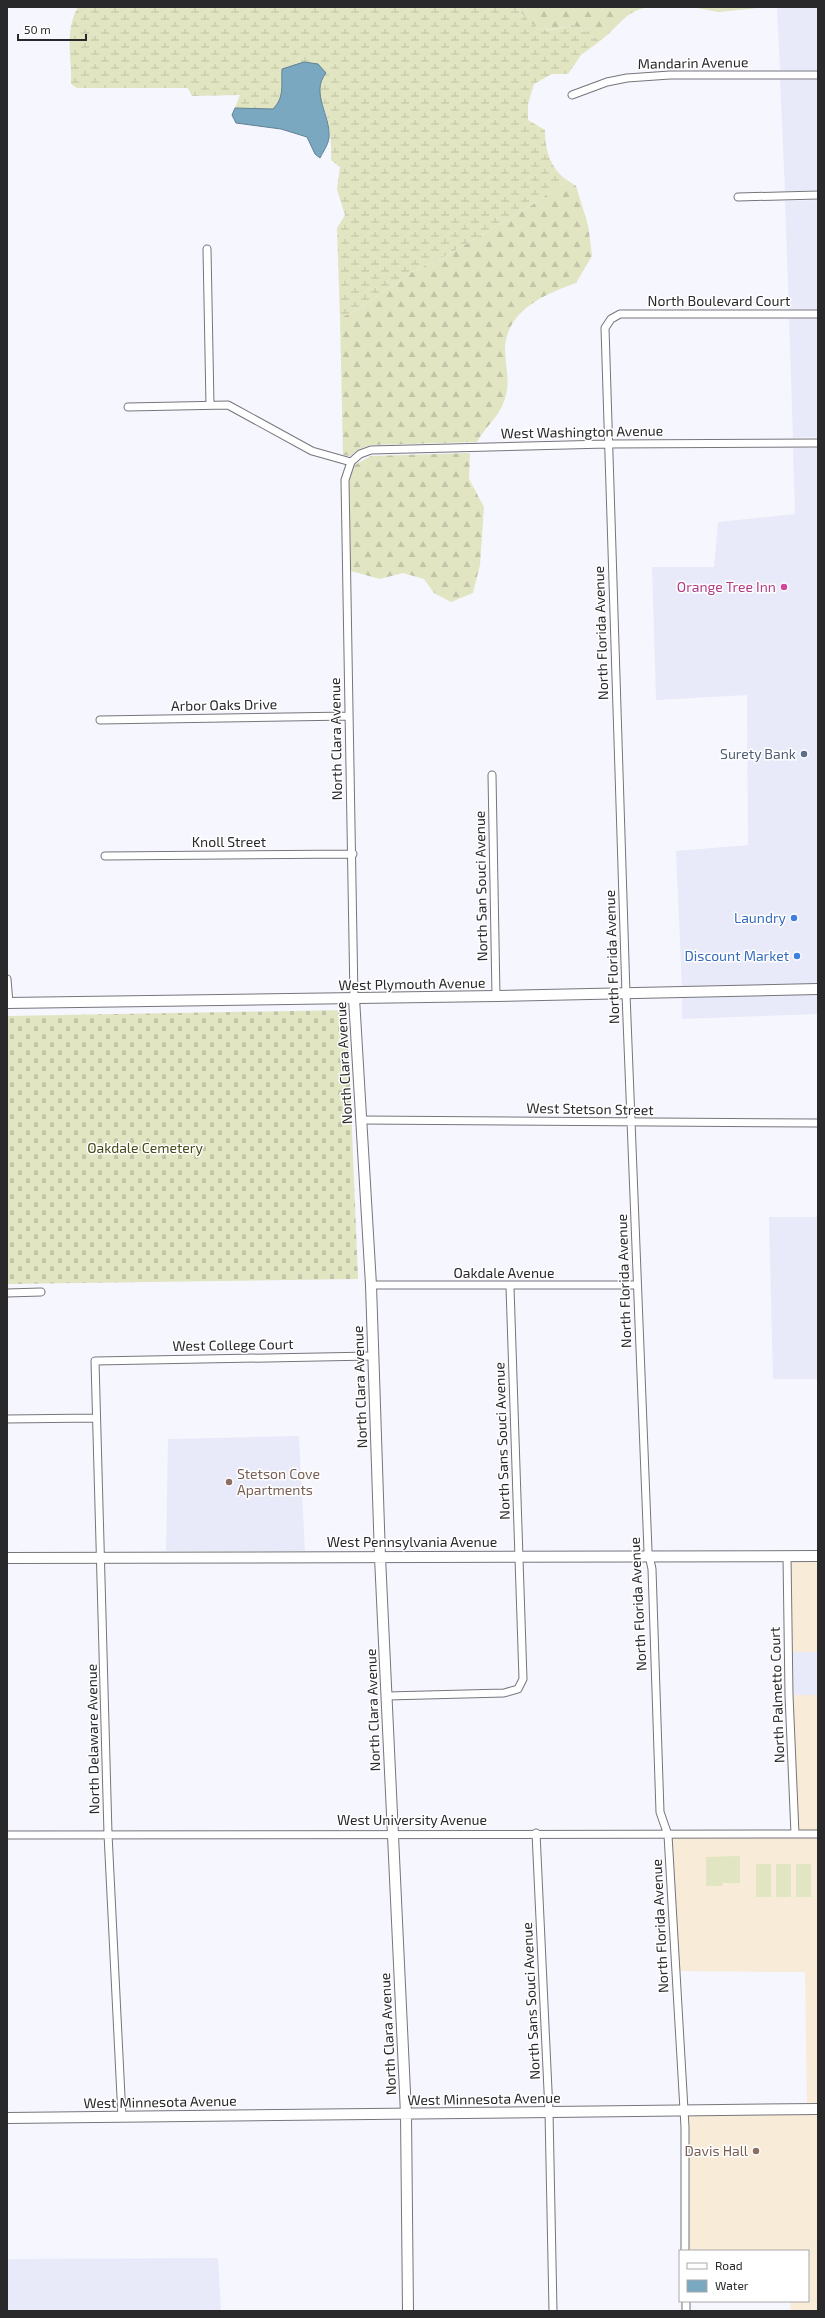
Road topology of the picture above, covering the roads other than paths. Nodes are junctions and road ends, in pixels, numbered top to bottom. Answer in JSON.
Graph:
{"nodes":[{"id":1,"x":818,"y":75,"type":"edge"},
{"id":2,"x":572,"y":95,"type":"dead end"},
{"id":3,"x":818,"y":195,"type":"edge"},
{"id":4,"x":738,"y":197,"type":"dead end"},
{"id":5,"x":207,"y":249,"type":"dead end"},
{"id":6,"x":620,"y":314,"type":"joint"},
{"id":7,"x":818,"y":314,"type":"edge"},
{"id":8,"x":210,"y":405,"type":"junction"},
{"id":9,"x":128,"y":407,"type":"dead end"},
{"id":10,"x":818,"y":443,"type":"edge"},
{"id":11,"x":607,"y":444,"type":"junction"},
{"id":12,"x":350,"y":462,"type":"junction"},
{"id":13,"x":349,"y":716,"type":"junction"},
{"id":14,"x":100,"y":720,"type":"dead end"},
{"id":15,"x":492,"y":775,"type":"dead end"},
{"id":16,"x":353,"y":854,"type":"junction"},
{"id":17,"x":105,"y":856,"type":"dead end"},
{"id":18,"x":7,"y":979,"type":"edge"},
{"id":19,"x":818,"y":989,"type":"edge"},
{"id":20,"x":626,"y":994,"type":"junction"},
{"id":21,"x":496,"y":996,"type":"junction"},
{"id":22,"x":354,"y":998,"type":"junction"},
{"id":23,"x":8,"y":1003,"type":"edge"},
{"id":24,"x":361,"y":1120,"type":"junction"},
{"id":25,"x":632,"y":1123,"type":"junction"},
{"id":26,"x":818,"y":1123,"type":"edge"},
{"id":27,"x":371,"y":1285,"type":"junction"},
{"id":28,"x":510,"y":1286,"type":"junction"},
{"id":29,"x":637,"y":1286,"type":"junction"},
{"id":30,"x":41,"y":1292,"type":"dead end"},
{"id":31,"x":7,"y":1293,"type":"edge"},
{"id":32,"x":372,"y":1356,"type":"junction"},
{"id":33,"x":95,"y":1361,"type":"joint"},
{"id":34,"x":96,"y":1418,"type":"junction"},
{"id":35,"x":7,"y":1420,"type":"edge"},
{"id":36,"x":380,"y":1556,"type":"junction"},
{"id":37,"x":519,"y":1556,"type":"junction"},
{"id":38,"x":650,"y":1556,"type":"junction"},
{"id":39,"x":787,"y":1556,"type":"junction"},
{"id":40,"x":818,"y":1556,"type":"edge"},
{"id":41,"x":102,"y":1557,"type":"junction"},
{"id":42,"x":7,"y":1558,"type":"edge"},
{"id":43,"x":386,"y":1696,"type":"junction"},
{"id":44,"x":392,"y":1833,"type":"junction"},
{"id":45,"x":536,"y":1833,"type":"junction"},
{"id":46,"x":108,"y":1834,"type":"junction"},
{"id":47,"x":795,"y":1834,"type":"junction"},
{"id":48,"x":818,"y":1834,"type":"edge"},
{"id":49,"x":7,"y":1835,"type":"edge"},
{"id":50,"x":668,"y":1835,"type":"junction"},
{"id":51,"x":818,"y":2109,"type":"edge"},
{"id":52,"x":682,"y":2110,"type":"junction"},
{"id":53,"x":549,"y":2112,"type":"junction"},
{"id":54,"x":406,"y":2114,"type":"junction"},
{"id":55,"x":122,"y":2117,"type":"junction"},
{"id":56,"x":7,"y":2118,"type":"edge"},
{"id":57,"x":685,"y":2250,"type":"edge"},
{"id":58,"x":408,"y":2311,"type":"edge"},
{"id":59,"x":553,"y":2311,"type":"edge"}],
"edges":[{"from":1,"to":2,"type":"street","name":"Mandarin Avenue"},
{"from":3,"to":4,"type":"street"},
{"from":5,"to":8,"type":"street"},
{"from":6,"to":7,"type":"street","name":"North Boulevard Court"},
{"from":6,"to":11,"type":"street","name":"North Florida Avenue"},
{"from":8,"to":9,"type":"street"},
{"from":8,"to":12,"type":"street"},
{"from":10,"to":11,"type":"street","name":"West Washington Avenue"},
{"from":11,"to":12,"type":"street","name":"West Washington Avenue"},
{"from":11,"to":20,"type":"street","name":"North Florida Avenue"},
{"from":12,"to":13,"type":"street","name":"North Clara Avenue"},
{"from":13,"to":14,"type":"street","name":"Arbor Oaks Drive"},
{"from":13,"to":16,"type":"street","name":"North Clara Avenue"},
{"from":15,"to":21,"type":"street","name":"North San Souci Avenue"},
{"from":16,"to":17,"type":"street","name":"Knoll Street"},
{"from":16,"to":22,"type":"street","name":"North Clara Avenue"},
{"from":18,"to":23,"type":"street"},
{"from":19,"to":20,"type":"street","name":"West Plymouth Avenue"},
{"from":20,"to":21,"type":"street","name":"West Plymouth Avenue"},
{"from":20,"to":25,"type":"street","name":"North Florida Avenue"},
{"from":21,"to":22,"type":"street","name":"West Plymouth Avenue"},
{"from":22,"to":23,"type":"street","name":"West Plymouth Avenue"},
{"from":22,"to":24,"type":"street","name":"North Clara Avenue"},
{"from":24,"to":25,"type":"street","name":"West Stetson Street"},
{"from":24,"to":27,"type":"street","name":"North Clara Avenue"},
{"from":25,"to":26,"type":"street","name":"West Stetson Street"},
{"from":25,"to":29,"type":"street","name":"North Florida Avenue"},
{"from":27,"to":28,"type":"street","name":"Oakdale Avenue"},
{"from":27,"to":32,"type":"street","name":"North Clara Avenue"},
{"from":28,"to":29,"type":"street","name":"Oakdale Avenue"},
{"from":28,"to":37,"type":"street","name":"North Sans Souci Avenue"},
{"from":29,"to":38,"type":"street","name":"North Florida Avenue"},
{"from":30,"to":31,"type":"street"},
{"from":32,"to":33,"type":"street","name":"West College Court"},
{"from":32,"to":36,"type":"street","name":"North Clara Avenue"},
{"from":33,"to":34,"type":"street","name":"North Delaware Avenue"},
{"from":34,"to":35,"type":"street"},
{"from":34,"to":41,"type":"street","name":"North Delaware Avenue"},
{"from":36,"to":37,"type":"street","name":"West Pennsylvania Avenue"},
{"from":36,"to":41,"type":"street","name":"West Pennsylvania Avenue"},
{"from":36,"to":43,"type":"street","name":"North Clara Avenue"},
{"from":37,"to":38,"type":"street","name":"West Pennsylvania Avenue"},
{"from":37,"to":43,"type":"street","name":"North Sans Souci Avenue"},
{"from":38,"to":39,"type":"street","name":"West Pennsylvania Avenue"},
{"from":38,"to":50,"type":"street","name":"North Florida Avenue"},
{"from":39,"to":40,"type":"street","name":"West Pennsylvania Avenue"},
{"from":39,"to":47,"type":"street","name":"North Palmetto Court"},
{"from":41,"to":42,"type":"street","name":"West Pennsylvania Avenue"},
{"from":41,"to":46,"type":"street","name":"North Delaware Avenue"},
{"from":43,"to":44,"type":"street","name":"North Clara Avenue"},
{"from":44,"to":45,"type":"street","name":"West University Avenue"},
{"from":44,"to":46,"type":"street","name":"West University Avenue"},
{"from":44,"to":54,"type":"street","name":"North Clara Avenue"},
{"from":45,"to":50,"type":"street","name":"West University Avenue"},
{"from":45,"to":53,"type":"street","name":"North Sans Souci Avenue"},
{"from":46,"to":49,"type":"street","name":"West University Avenue"},
{"from":46,"to":55,"type":"street","name":"North Delaware Avenue"},
{"from":47,"to":48,"type":"street","name":"West University Avenue"},
{"from":47,"to":50,"type":"street","name":"West University Avenue"},
{"from":50,"to":52,"type":"street","name":"North Florida Avenue"},
{"from":51,"to":52,"type":"street","name":"West Minnesota Avenue"},
{"from":52,"to":53,"type":"street","name":"West Minnesota Avenue"},
{"from":52,"to":57,"type":"street","name":"North Florida Avenue"},
{"from":53,"to":54,"type":"street","name":"West Minnesota Avenue"},
{"from":53,"to":59,"type":"street","name":"North Sans Souci Avenue"},
{"from":54,"to":55,"type":"street","name":"West Minnesota Avenue"},
{"from":54,"to":58,"type":"street","name":"North Clara Avenue"},
{"from":55,"to":56,"type":"street","name":"West Minnesota Avenue"}]}
